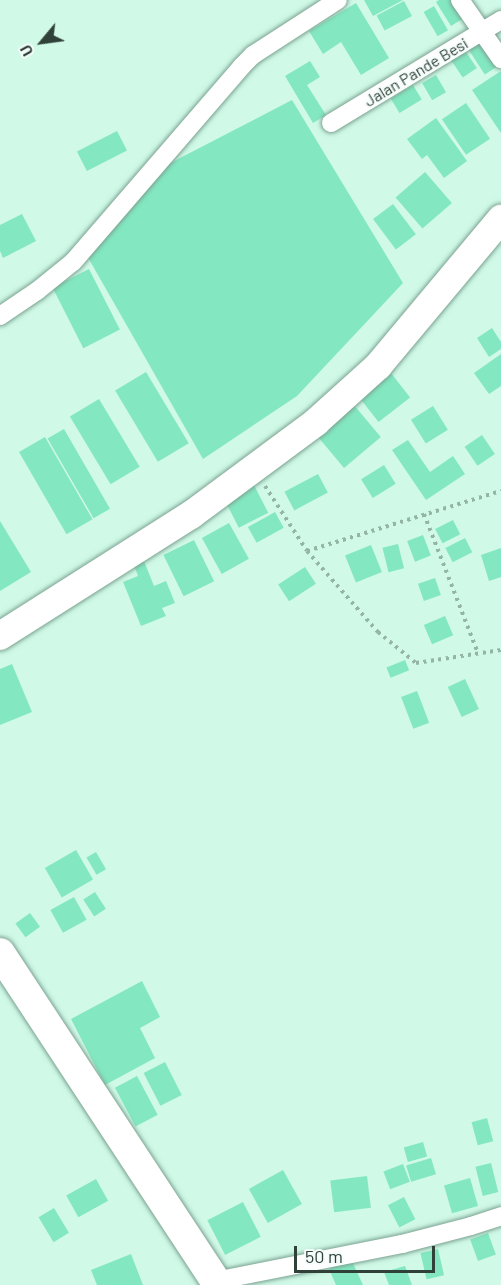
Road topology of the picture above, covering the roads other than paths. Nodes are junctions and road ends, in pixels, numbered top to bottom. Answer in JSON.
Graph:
{"nodes":[{"id":1,"x":338,"y":0,"type":"edge"},
{"id":2,"x":460,"y":0,"type":"edge"},
{"id":3,"x":501,"y":20,"type":"edge"},
{"id":4,"x":483,"y":32,"type":"junction"},
{"id":5,"x":501,"y":58,"type":"edge"},
{"id":6,"x":331,"y":123,"type":"dead end"},
{"id":7,"x":501,"y":219,"type":"edge"},
{"id":8,"x":0,"y":316,"type":"edge"},
{"id":9,"x":0,"y":636,"type":"edge"},
{"id":10,"x":0,"y":953,"type":"edge"},
{"id":11,"x":501,"y":1216,"type":"edge"},
{"id":12,"x":216,"y":1283,"type":"edge"}],
"edges":[{"from":1,"to":8,"type":"street"},
{"from":2,"to":4,"type":"street"},
{"from":3,"to":4,"type":"street","name":"Jalan Pande Besi"},
{"from":4,"to":5,"type":"street"},
{"from":4,"to":6,"type":"street","name":"Jalan Pande Besi"},
{"from":7,"to":9,"type":"main road"},
{"from":10,"to":12,"type":"highway"},
{"from":11,"to":12,"type":"street"}]}
